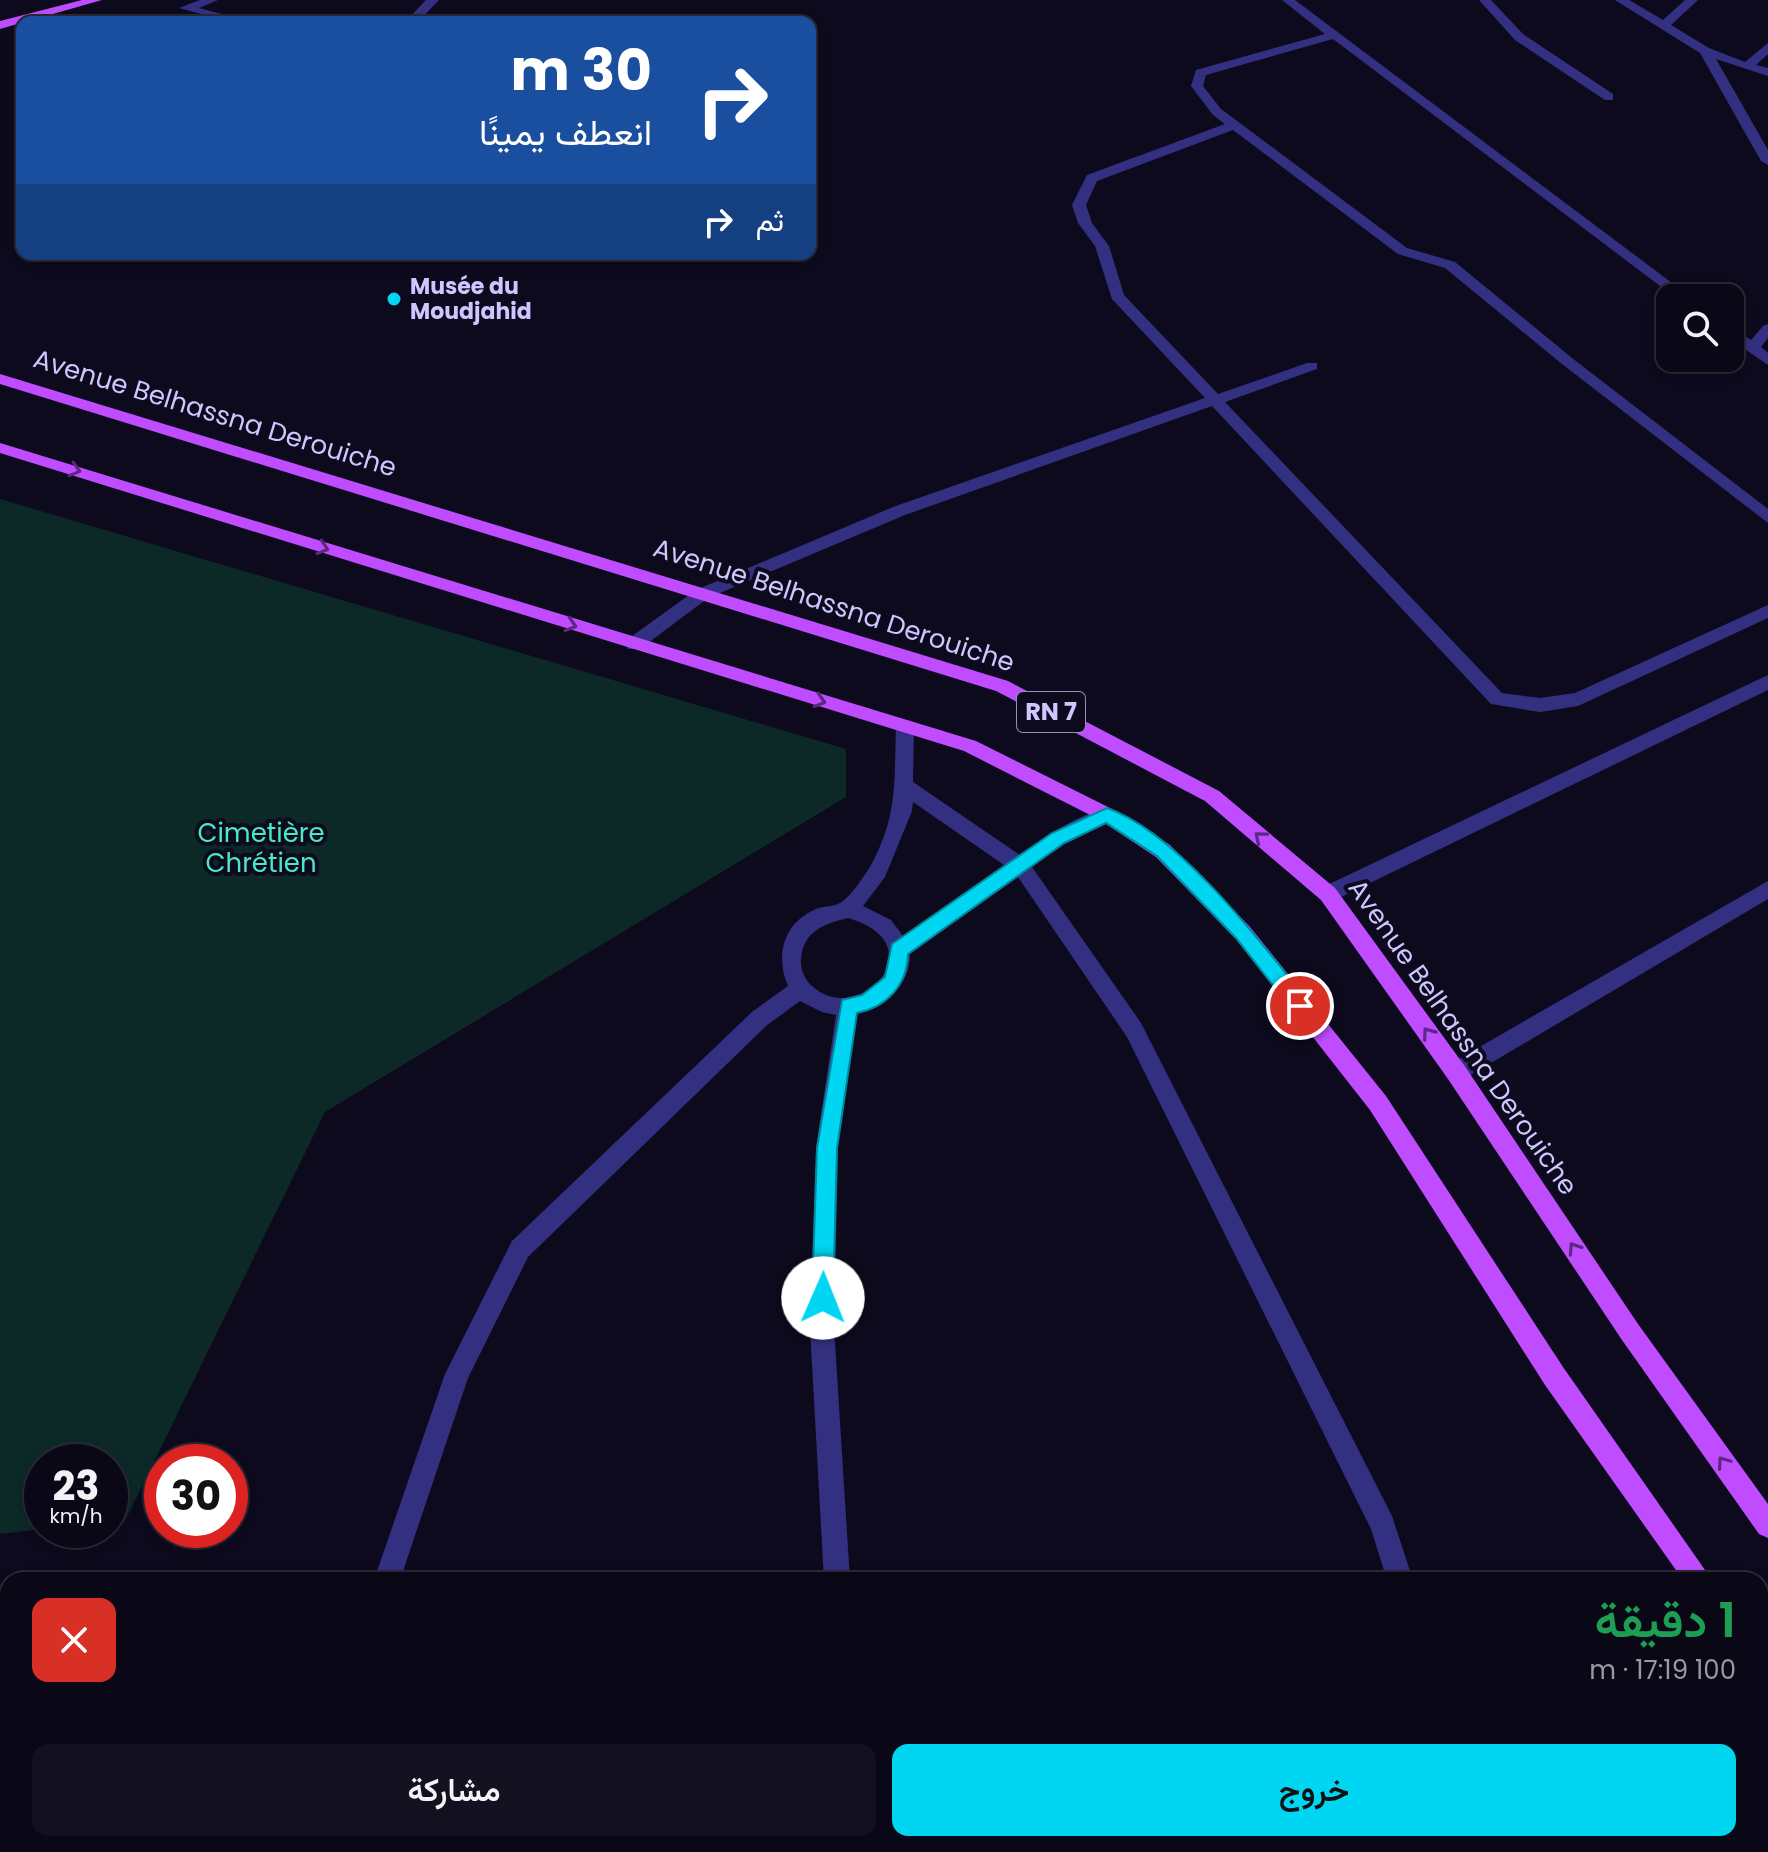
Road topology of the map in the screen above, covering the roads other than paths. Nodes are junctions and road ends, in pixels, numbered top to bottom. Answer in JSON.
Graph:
{"nodes":[{"id":1,"x":96,"y":0,"type":"edge"},
{"id":2,"x":212,"y":0,"type":"edge"},
{"id":3,"x":433,"y":0,"type":"edge"},
{"id":4,"x":1288,"y":0,"type":"edge"},
{"id":5,"x":1485,"y":0,"type":"edge"},
{"id":6,"x":1621,"y":0,"type":"edge"},
{"id":7,"x":1692,"y":0,"type":"edge"},
{"id":8,"x":35,"y":16,"type":"edge"},
{"id":9,"x":220,"y":16,"type":"edge"},
{"id":10,"x":417,"y":16,"type":"edge"},
{"id":11,"x":1663,"y":26,"type":"junction"},
{"id":12,"x":1334,"y":35,"type":"junction"},
{"id":13,"x":1768,"y":47,"type":"edge"},
{"id":14,"x":1705,"y":51,"type":"junction"},
{"id":15,"x":1747,"y":67,"type":"junction"},
{"id":16,"x":1768,"y":72,"type":"edge"},
{"id":17,"x":1609,"y":97,"type":"dead end"},
{"id":18,"x":1234,"y":125,"type":"junction"},
{"id":19,"x":1764,"y":150,"type":"edge"},
{"id":20,"x":1768,"y":161,"type":"edge"},
{"id":21,"x":1666,"y":284,"type":"edge"},
{"id":22,"x":1768,"y":329,"type":"edge"},
{"id":23,"x":1744,"y":342,"type":"edge"},
{"id":24,"x":1752,"y":348,"type":"junction"},
{"id":25,"x":1768,"y":360,"type":"edge"},
{"id":26,"x":1312,"y":366,"type":"dead end"},
{"id":27,"x":0,"y":379,"type":"edge"},
{"id":28,"x":1215,"y":400,"type":"junction"},
{"id":29,"x":0,"y":448,"type":"edge"},
{"id":30,"x":1768,"y":517,"type":"edge"},
{"id":31,"x":702,"y":594,"type":"junction"},
{"id":32,"x":1768,"y":611,"type":"edge"},
{"id":33,"x":634,"y":644,"type":"junction"},
{"id":34,"x":1768,"y":682,"type":"edge"},
{"id":35,"x":905,"y":727,"type":"junction"},
{"id":36,"x":904,"y":786,"type":"junction"},
{"id":37,"x":1107,"y":815,"type":"junction"},
{"id":38,"x":1021,"y":866,"type":"junction"},
{"id":39,"x":1768,"y":889,"type":"edge"},
{"id":40,"x":1328,"y":894,"type":"junction"},
{"id":41,"x":848,"y":910,"type":"junction"},
{"id":42,"x":899,"y":950,"type":"junction"},
{"id":43,"x":800,"y":989,"type":"junction"},
{"id":44,"x":848,"y":1006,"type":"junction"},
{"id":45,"x":1456,"y":1072,"type":"junction"},
{"id":46,"x":1768,"y":1525,"type":"edge"},
{"id":47,"x":390,"y":1572,"type":"edge"},
{"id":48,"x":837,"y":1572,"type":"edge"},
{"id":49,"x":1398,"y":1572,"type":"edge"},
{"id":50,"x":1693,"y":1572,"type":"edge"}],
"edges":[{"from":1,"to":8,"type":"main road"},
{"from":2,"to":9,"type":"street"},
{"from":3,"to":10,"type":"street"},
{"from":4,"to":12,"type":"street"},
{"from":5,"to":17,"type":"street"},
{"from":6,"to":11,"type":"street"},
{"from":7,"to":11,"type":"street"},
{"from":11,"to":14,"type":"street"},
{"from":12,"to":18,"type":"street"},
{"from":12,"to":21,"type":"street"},
{"from":13,"to":15,"type":"street"},
{"from":14,"to":15,"type":"street"},
{"from":14,"to":19,"type":"street"},
{"from":15,"to":16,"type":"street"},
{"from":18,"to":28,"type":"street"},
{"from":18,"to":30,"type":"street"},
{"from":19,"to":20,"type":"street"},
{"from":22,"to":24,"type":"street"},
{"from":23,"to":24,"type":"street"},
{"from":24,"to":25,"type":"street"},
{"from":26,"to":28,"type":"street"},
{"from":27,"to":31,"type":"main road","name":"Avenue Belhassna Derouiche","number":"RN 7"},
{"from":28,"to":31,"type":"street"},
{"from":28,"to":32,"type":"street"},
{"from":29,"to":33,"type":"main road","number":"RN 7","one_way":true},
{"from":31,"to":33,"type":"street"},
{"from":40,"to":31,"type":"main road","name":"Avenue Belhassna Derouiche","number":"RN 7","one_way":true},
{"from":33,"to":35,"type":"main road","number":"RN 7","one_way":true},
{"from":34,"to":40,"type":"street"},
{"from":35,"to":36,"type":"street"},
{"from":35,"to":37,"type":"main road","number":"RN 7"},
{"from":36,"to":38,"type":"street"},
{"from":36,"to":41,"type":"street"},
{"from":37,"to":38,"type":"street"},
{"from":37,"to":50,"type":"main road","number":"RN 7"},
{"from":38,"to":42,"type":"street"},
{"from":38,"to":49,"type":"street"},
{"from":39,"to":45,"type":"street"},
{"from":45,"to":40,"type":"main road","name":"Avenue Belhassna Derouiche","number":"RN 7","one_way":true},
{"from":41,"to":42,"type":"street"},
{"from":41,"to":43,"type":"street"},
{"from":42,"to":44,"type":"street"},
{"from":43,"to":44,"type":"street"},
{"from":43,"to":47,"type":"street"},
{"from":44,"to":48,"type":"street"},
{"from":46,"to":45,"type":"main road","name":"Avenue Belhassna Derouiche","number":"RN 7","one_way":true}]}
